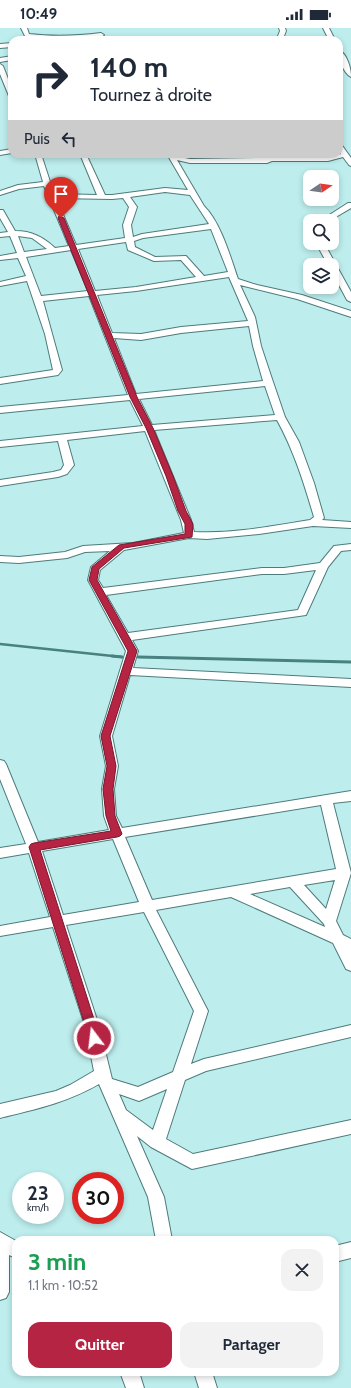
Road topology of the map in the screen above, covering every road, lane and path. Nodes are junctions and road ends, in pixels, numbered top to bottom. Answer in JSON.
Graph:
{"nodes":[{"id":1,"x":24,"y":28,"type":"edge"},
{"id":2,"x":32,"y":36,"type":"edge"},
{"id":3,"x":343,"y":60,"type":"edge"},
{"id":4,"x":0,"y":66,"type":"edge"},
{"id":5,"x":2,"y":75,"type":"edge"},
{"id":6,"x":351,"y":75,"type":"edge"},
{"id":7,"x":8,"y":88,"type":"edge"},
{"id":8,"x":344,"y":155,"type":"edge"},
{"id":9,"x":39,"y":158,"type":"edge"},
{"id":10,"x":85,"y":158,"type":"edge"},
{"id":11,"x":173,"y":158,"type":"edge"},
{"id":12,"x":180,"y":158,"type":"edge"},
{"id":13,"x":332,"y":158,"type":"edge"},
{"id":14,"x":351,"y":164,"type":"edge"},
{"id":15,"x":47,"y":184,"type":"junction"},
{"id":16,"x":0,"y":193,"type":"edge"},
{"id":17,"x":193,"y":193,"type":"junction"},
{"id":18,"x":125,"y":195,"type":"junction"},
{"id":19,"x":51,"y":196,"type":"junction"},
{"id":20,"x":102,"y":197,"type":"junction"},
{"id":21,"x":351,"y":205,"type":"edge"},
{"id":22,"x":0,"y":212,"type":"edge"},
{"id":23,"x":336,"y":214,"type":"edge"},
{"id":24,"x":213,"y":226,"type":"junction"},
{"id":25,"x":13,"y":234,"type":"junction"},
{"id":26,"x":0,"y":235,"type":"edge"},
{"id":27,"x":129,"y":240,"type":"junction"},
{"id":28,"x":73,"y":248,"type":"junction"},
{"id":29,"x":324,"y":250,"type":"edge"},
{"id":30,"x":54,"y":251,"type":"junction"},
{"id":31,"x":21,"y":255,"type":"junction"},
{"id":32,"x":0,"y":258,"type":"edge"},
{"id":33,"x":233,"y":277,"type":"junction"},
{"id":34,"x":30,"y":278,"type":"junction"},
{"id":35,"x":202,"y":279,"type":"junction"},
{"id":36,"x":0,"y":284,"type":"edge"},
{"id":37,"x":93,"y":294,"type":"junction"},
{"id":38,"x":38,"y":299,"type":"junction"},
{"id":39,"x":351,"y":300,"type":"edge"},
{"id":40,"x":351,"y":314,"type":"edge"},
{"id":41,"x":252,"y":323,"type":"junction"},
{"id":42,"x":109,"y":335,"type":"junction"},
{"id":43,"x":0,"y":381,"type":"edge"},
{"id":44,"x":268,"y":383,"type":"junction"},
{"id":45,"x":133,"y":397,"type":"junction"},
{"id":46,"x":0,"y":410,"type":"edge"},
{"id":47,"x":280,"y":417,"type":"junction"},
{"id":48,"x":149,"y":428,"type":"junction"},
{"id":49,"x":62,"y":438,"type":"junction"},
{"id":50,"x":0,"y":444,"type":"edge"},
{"id":51,"x":0,"y":482,"type":"edge"},
{"id":52,"x":313,"y":523,"type":"junction"},
{"id":53,"x":351,"y":525,"type":"edge"},
{"id":54,"x":189,"y":536,"type":"junction"},
{"id":55,"x":122,"y":546,"type":"junction"},
{"id":56,"x":351,"y":547,"type":"edge"},
{"id":57,"x":0,"y":559,"type":"edge"},
{"id":58,"x":323,"y":566,"type":"junction"},
{"id":59,"x":100,"y":592,"type":"junction"},
{"id":60,"x":126,"y":637,"type":"junction"},
{"id":61,"x":125,"y":671,"type":"junction"},
{"id":62,"x":351,"y":683,"type":"edge"},
{"id":63,"x":0,"y":764,"type":"edge"},
{"id":64,"x":351,"y":796,"type":"edge"},
{"id":65,"x":326,"y":800,"type":"junction"},
{"id":66,"x":117,"y":834,"type":"junction"},
{"id":67,"x":34,"y":847,"type":"junction"},
{"id":68,"x":0,"y":853,"type":"edge"},
{"id":69,"x":344,"y":873,"type":"junction"},
{"id":70,"x":293,"y":882,"type":"junction"},
{"id":71,"x":231,"y":892,"type":"junction"},
{"id":72,"x":147,"y":905,"type":"junction"},
{"id":73,"x":58,"y":920,"type":"junction"},
{"id":74,"x":329,"y":921,"type":"junction"},
{"id":75,"x":0,"y":931,"type":"edge"},
{"id":76,"x":345,"y":943,"type":"edge"},
{"id":77,"x":351,"y":965,"type":"edge"},
{"id":78,"x":351,"y":1032,"type":"edge"},
{"id":79,"x":180,"y":1076,"type":"junction"},
{"id":80,"x":105,"y":1079,"type":"junction"},
{"id":81,"x":0,"y":1111,"type":"edge"},
{"id":82,"x":120,"y":1114,"type":"junction"},
{"id":83,"x":351,"y":1127,"type":"edge"},
{"id":84,"x":157,"y":1142,"type":"junction"},
{"id":85,"x":163,"y":1236,"type":"edge"},
{"id":86,"x":0,"y":1240,"type":"edge"},
{"id":87,"x":0,"y":1244,"type":"edge"},
{"id":88,"x":12,"y":1248,"type":"edge"},
{"id":89,"x":351,"y":1250,"type":"edge"},
{"id":90,"x":339,"y":1253,"type":"edge"},
{"id":91,"x":0,"y":1292,"type":"edge"},
{"id":92,"x":132,"y":1376,"type":"edge"},
{"id":93,"x":204,"y":1376,"type":"edge"},
{"id":94,"x":135,"y":1388,"type":"edge"},
{"id":95,"x":208,"y":1388,"type":"edge"}],
"edges":[{"from":1,"to":2,"type":"street"},
{"from":3,"to":6,"type":"street"},
{"from":4,"to":5,"type":"street"},
{"from":5,"to":7,"type":"street"},
{"from":8,"to":14,"type":"street"},
{"from":9,"to":15,"type":"street"},
{"from":10,"to":20,"type":"street"},
{"from":11,"to":17,"type":"street"},
{"from":12,"to":13,"type":"street"},
{"from":15,"to":16,"type":"street"},
{"from":15,"to":19,"type":"street"},
{"from":17,"to":18,"type":"street"},
{"from":17,"to":24,"type":"street"},
{"from":18,"to":20,"type":"street"},
{"from":18,"to":27,"type":"street"},
{"from":19,"to":20,"type":"street"},
{"from":19,"to":28,"type":"street"},
{"from":21,"to":23,"type":"street"},
{"from":22,"to":25,"type":"street"},
{"from":24,"to":27,"type":"street"},
{"from":24,"to":33,"type":"street"},
{"from":25,"to":26,"type":"street"},
{"from":25,"to":30,"type":"street"},
{"from":25,"to":31,"type":"street"},
{"from":27,"to":28,"type":"street"},
{"from":27,"to":35,"type":"street"},
{"from":28,"to":30,"type":"street"},
{"from":28,"to":37,"type":"street"},
{"from":29,"to":39,"type":"street"},
{"from":30,"to":31,"type":"street"},
{"from":31,"to":32,"type":"street"},
{"from":31,"to":34,"type":"street"},
{"from":33,"to":35,"type":"street"},
{"from":33,"to":40,"type":"street"},
{"from":33,"to":41,"type":"street"},
{"from":34,"to":36,"type":"street"},
{"from":34,"to":38,"type":"street"},
{"from":35,"to":37,"type":"street"},
{"from":37,"to":38,"type":"street"},
{"from":37,"to":42,"type":"street"},
{"from":38,"to":43,"type":"street"},
{"from":41,"to":42,"type":"street"},
{"from":41,"to":44,"type":"street"},
{"from":42,"to":45,"type":"street"},
{"from":44,"to":45,"type":"street"},
{"from":44,"to":47,"type":"street"},
{"from":45,"to":46,"type":"street"},
{"from":45,"to":48,"type":"street"},
{"from":47,"to":48,"type":"street"},
{"from":47,"to":52,"type":"street"},
{"from":48,"to":49,"type":"street"},
{"from":48,"to":54,"type":"street"},
{"from":49,"to":50,"type":"street"},
{"from":49,"to":51,"type":"street"},
{"from":52,"to":53,"type":"street"},
{"from":52,"to":54,"type":"street"},
{"from":54,"to":55,"type":"street"},
{"from":55,"to":57,"type":"street"},
{"from":55,"to":59,"type":"street"},
{"from":56,"to":58,"type":"street"},
{"from":58,"to":59,"type":"street"},
{"from":58,"to":60,"type":"street"},
{"from":59,"to":60,"type":"street"},
{"from":60,"to":61,"type":"street"},
{"from":61,"to":62,"type":"street"},
{"from":61,"to":66,"type":"street"},
{"from":63,"to":67,"type":"street"},
{"from":64,"to":65,"type":"street"},
{"from":65,"to":66,"type":"street"},
{"from":65,"to":69,"type":"street"},
{"from":66,"to":67,"type":"street"},
{"from":66,"to":72,"type":"street"},
{"from":67,"to":68,"type":"street"},
{"from":67,"to":73,"type":"street"},
{"from":69,"to":70,"type":"street"},
{"from":69,"to":74,"type":"street"},
{"from":70,"to":71,"type":"street"},
{"from":70,"to":74,"type":"street"},
{"from":71,"to":72,"type":"street"},
{"from":71,"to":76,"type":"street"},
{"from":72,"to":73,"type":"street"},
{"from":72,"to":79,"type":"street"},
{"from":73,"to":75,"type":"street"},
{"from":73,"to":80,"type":"street"},
{"from":74,"to":76,"type":"street"},
{"from":76,"to":77,"type":"street"},
{"from":78,"to":79,"type":"street"},
{"from":79,"to":80,"type":"street"},
{"from":79,"to":84,"type":"street"},
{"from":80,"to":81,"type":"street"},
{"from":80,"to":82,"type":"street"},
{"from":82,"to":84,"type":"street"},
{"from":82,"to":85,"type":"street"},
{"from":83,"to":84,"type":"street"},
{"from":86,"to":88,"type":"street"},
{"from":87,"to":91,"type":"street"},
{"from":89,"to":90,"type":"street"},
{"from":92,"to":94,"type":"street"},
{"from":93,"to":95,"type":"street"}]}
